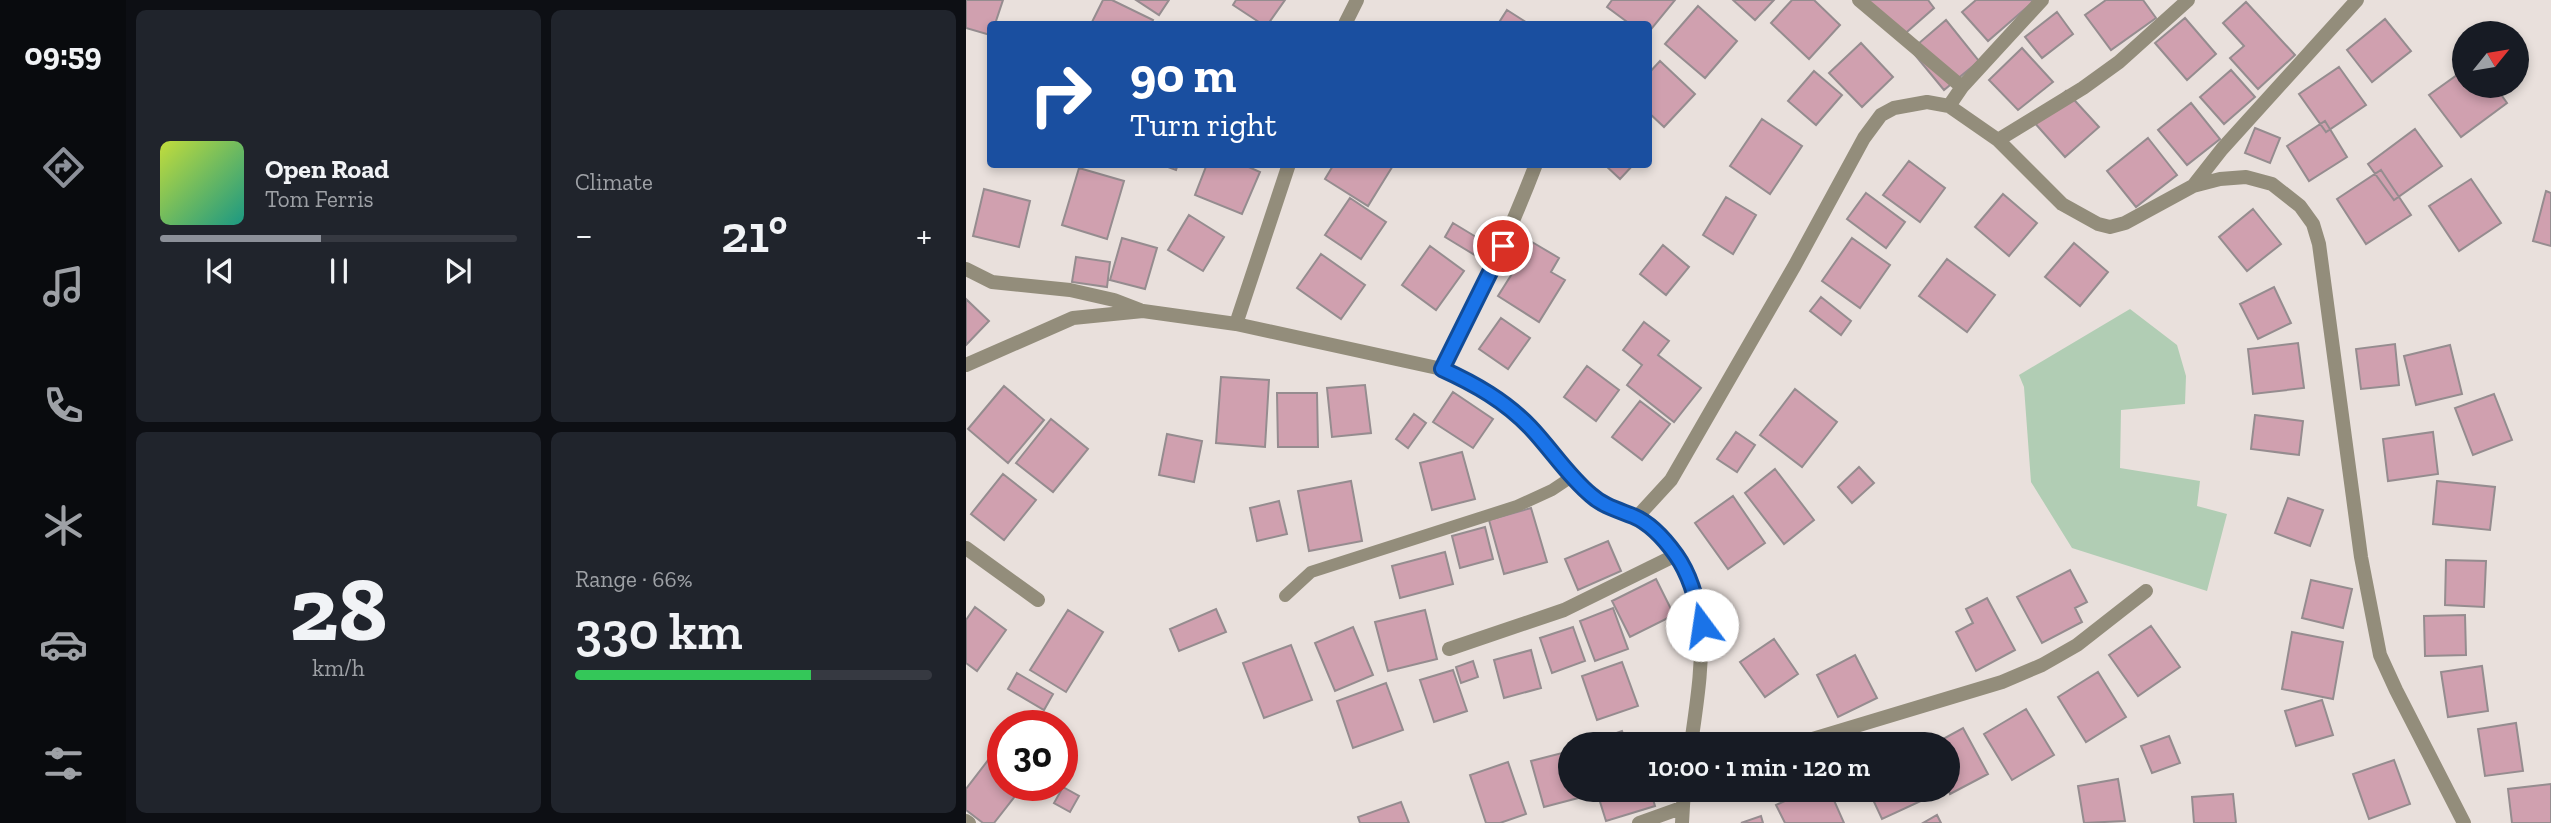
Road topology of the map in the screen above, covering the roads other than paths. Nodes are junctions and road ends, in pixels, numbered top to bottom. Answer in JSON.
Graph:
{"nodes":[{"id":1,"x":1357,"y":0,"type":"edge"},
{"id":2,"x":1859,"y":0,"type":"edge"},
{"id":3,"x":2042,"y":0,"type":"edge"},
{"id":4,"x":2188,"y":0,"type":"edge"},
{"id":5,"x":2357,"y":0,"type":"edge"},
{"id":6,"x":1346,"y":21,"type":"edge"},
{"id":7,"x":1962,"y":88,"type":"junction"},
{"id":8,"x":1949,"y":106,"type":"junction"},
{"id":9,"x":1998,"y":140,"type":"junction"},
{"id":10,"x":1288,"y":168,"type":"edge"},
{"id":11,"x":1534,"y":168,"type":"edge"},
{"id":12,"x":2193,"y":186,"type":"junction"},
{"id":13,"x":966,"y":269,"type":"edge"},
{"id":14,"x":1143,"y":312,"type":"junction"},
{"id":15,"x":1236,"y":324,"type":"junction"},
{"id":16,"x":966,"y":365,"type":"edge"},
{"id":17,"x":1442,"y":369,"type":"junction"},
{"id":18,"x":1573,"y":476,"type":"junction"},
{"id":19,"x":1637,"y":517,"type":"junction"},
{"id":20,"x":966,"y":548,"type":"edge"},
{"id":21,"x":1676,"y":555,"type":"junction"},
{"id":22,"x":2146,"y":591,"type":"dead end"},
{"id":23,"x":1285,"y":596,"type":"dead end"},
{"id":24,"x":1038,"y":600,"type":"dead end"},
{"id":25,"x":1449,"y":649,"type":"dead end"},
{"id":26,"x":1692,"y":732,"type":"edge"},
{"id":27,"x":1836,"y":732,"type":"edge"},
{"id":28,"x":1682,"y":802,"type":"edge"},
{"id":29,"x":1681,"y":808,"type":"junction"},
{"id":30,"x":1639,"y":823,"type":"edge"},
{"id":31,"x":1682,"y":823,"type":"edge"},
{"id":32,"x":2464,"y":823,"type":"edge"}],
"edges":[{"from":1,"to":6,"type":"street"},
{"from":2,"to":7,"type":"street"},
{"from":3,"to":7,"type":"street"},
{"from":4,"to":9,"type":"street"},
{"from":5,"to":12,"type":"street"},
{"from":7,"to":8,"type":"street"},
{"from":8,"to":9,"type":"street"},
{"from":8,"to":19,"type":"street"},
{"from":9,"to":12,"type":"street"},
{"from":10,"to":15,"type":"street"},
{"from":11,"to":17,"type":"street"},
{"from":12,"to":32,"type":"street"},
{"from":13,"to":14,"type":"street"},
{"from":14,"to":15,"type":"street"},
{"from":14,"to":16,"type":"street"},
{"from":15,"to":17,"type":"street"},
{"from":17,"to":18,"type":"street"},
{"from":18,"to":19,"type":"street"},
{"from":18,"to":23,"type":"lane"},
{"from":19,"to":21,"type":"street"},
{"from":20,"to":24,"type":"street"},
{"from":21,"to":25,"type":"street"},
{"from":21,"to":26,"type":"street"},
{"from":22,"to":27,"type":"street"},
{"from":28,"to":29,"type":"street"},
{"from":29,"to":30,"type":"street"},
{"from":29,"to":31,"type":"street"}]}
